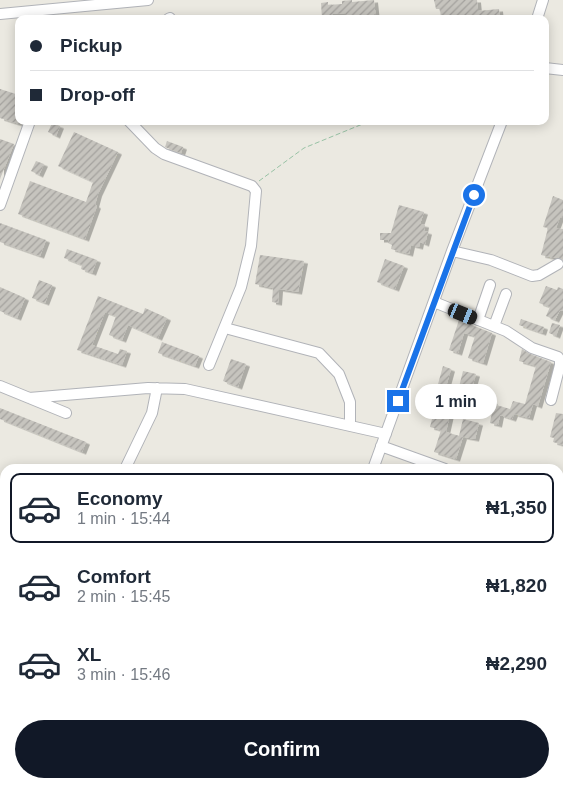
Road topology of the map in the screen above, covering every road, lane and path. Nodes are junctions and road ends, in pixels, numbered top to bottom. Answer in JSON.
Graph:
{"nodes":[{"id":1,"x":148,"y":0,"type":"edge"},
{"id":2,"x":543,"y":0,"type":"edge"},
{"id":3,"x":116,"y":2,"type":"edge"},
{"id":4,"x":64,"y":9,"type":"edge"},
{"id":5,"x":0,"y":14,"type":"edge"},
{"id":6,"x":539,"y":15,"type":"edge"},
{"id":7,"x":549,"y":68,"type":"edge"},
{"id":8,"x":563,"y":70,"type":"edge"},
{"id":9,"x":29,"y":125,"type":"edge"},
{"id":10,"x":133,"y":125,"type":"edge"},
{"id":11,"x":360,"y":125,"type":"edge"},
{"id":12,"x":500,"y":125,"type":"edge"},
{"id":13,"x":252,"y":186,"type":"junction"},
{"id":14,"x":0,"y":204,"type":"edge"},
{"id":15,"x":452,"y":251,"type":"junction"},
{"id":16,"x":558,"y":264,"type":"dead end"},
{"id":17,"x":490,"y":285,"type":"dead end"},
{"id":18,"x":506,"y":294,"type":"dead end"},
{"id":19,"x":434,"y":302,"type":"junction"},
{"id":20,"x":478,"y":320,"type":"junction"},
{"id":21,"x":494,"y":326,"type":"junction"},
{"id":22,"x":225,"y":328,"type":"junction"},
{"id":23,"x":209,"y":365,"type":"dead end"},
{"id":24,"x":0,"y":386,"type":"edge"},
{"id":25,"x":157,"y":388,"type":"junction"},
{"id":26,"x":29,"y":398,"type":"junction"},
{"id":27,"x":551,"y":400,"type":"dead end"},
{"id":28,"x":66,"y":414,"type":"dead end"},
{"id":29,"x":350,"y":426,"type":"junction"},
{"id":30,"x":386,"y":434,"type":"junction"},
{"id":31,"x":382,"y":446,"type":"junction"},
{"id":32,"x":127,"y":464,"type":"edge"},
{"id":33,"x":375,"y":464,"type":"edge"},
{"id":34,"x":431,"y":464,"type":"edge"}],
"edges":[{"from":1,"to":3,"type":"street"},
{"from":2,"to":6,"type":"street"},
{"from":3,"to":4,"type":"street"},
{"from":4,"to":5,"type":"street"},
{"from":7,"to":8,"type":"street"},
{"from":9,"to":14,"type":"street"},
{"from":10,"to":13,"type":"street"},
{"from":11,"to":13,"type":"path"},
{"from":12,"to":15,"type":"street"},
{"from":13,"to":22,"type":"street"},
{"from":15,"to":16,"type":"street"},
{"from":15,"to":19,"type":"street"},
{"from":17,"to":20,"type":"street"},
{"from":18,"to":21,"type":"street"},
{"from":19,"to":20,"type":"street"},
{"from":19,"to":30,"type":"street"},
{"from":20,"to":21,"type":"street"},
{"from":21,"to":27,"type":"street"},
{"from":22,"to":23,"type":"street"},
{"from":22,"to":29,"type":"street"},
{"from":24,"to":26,"type":"street"},
{"from":25,"to":26,"type":"street"},
{"from":25,"to":29,"type":"street"},
{"from":25,"to":32,"type":"street"},
{"from":26,"to":28,"type":"street"},
{"from":29,"to":30,"type":"street"},
{"from":30,"to":31,"type":"street"},
{"from":31,"to":33,"type":"street"},
{"from":31,"to":34,"type":"street"}]}
